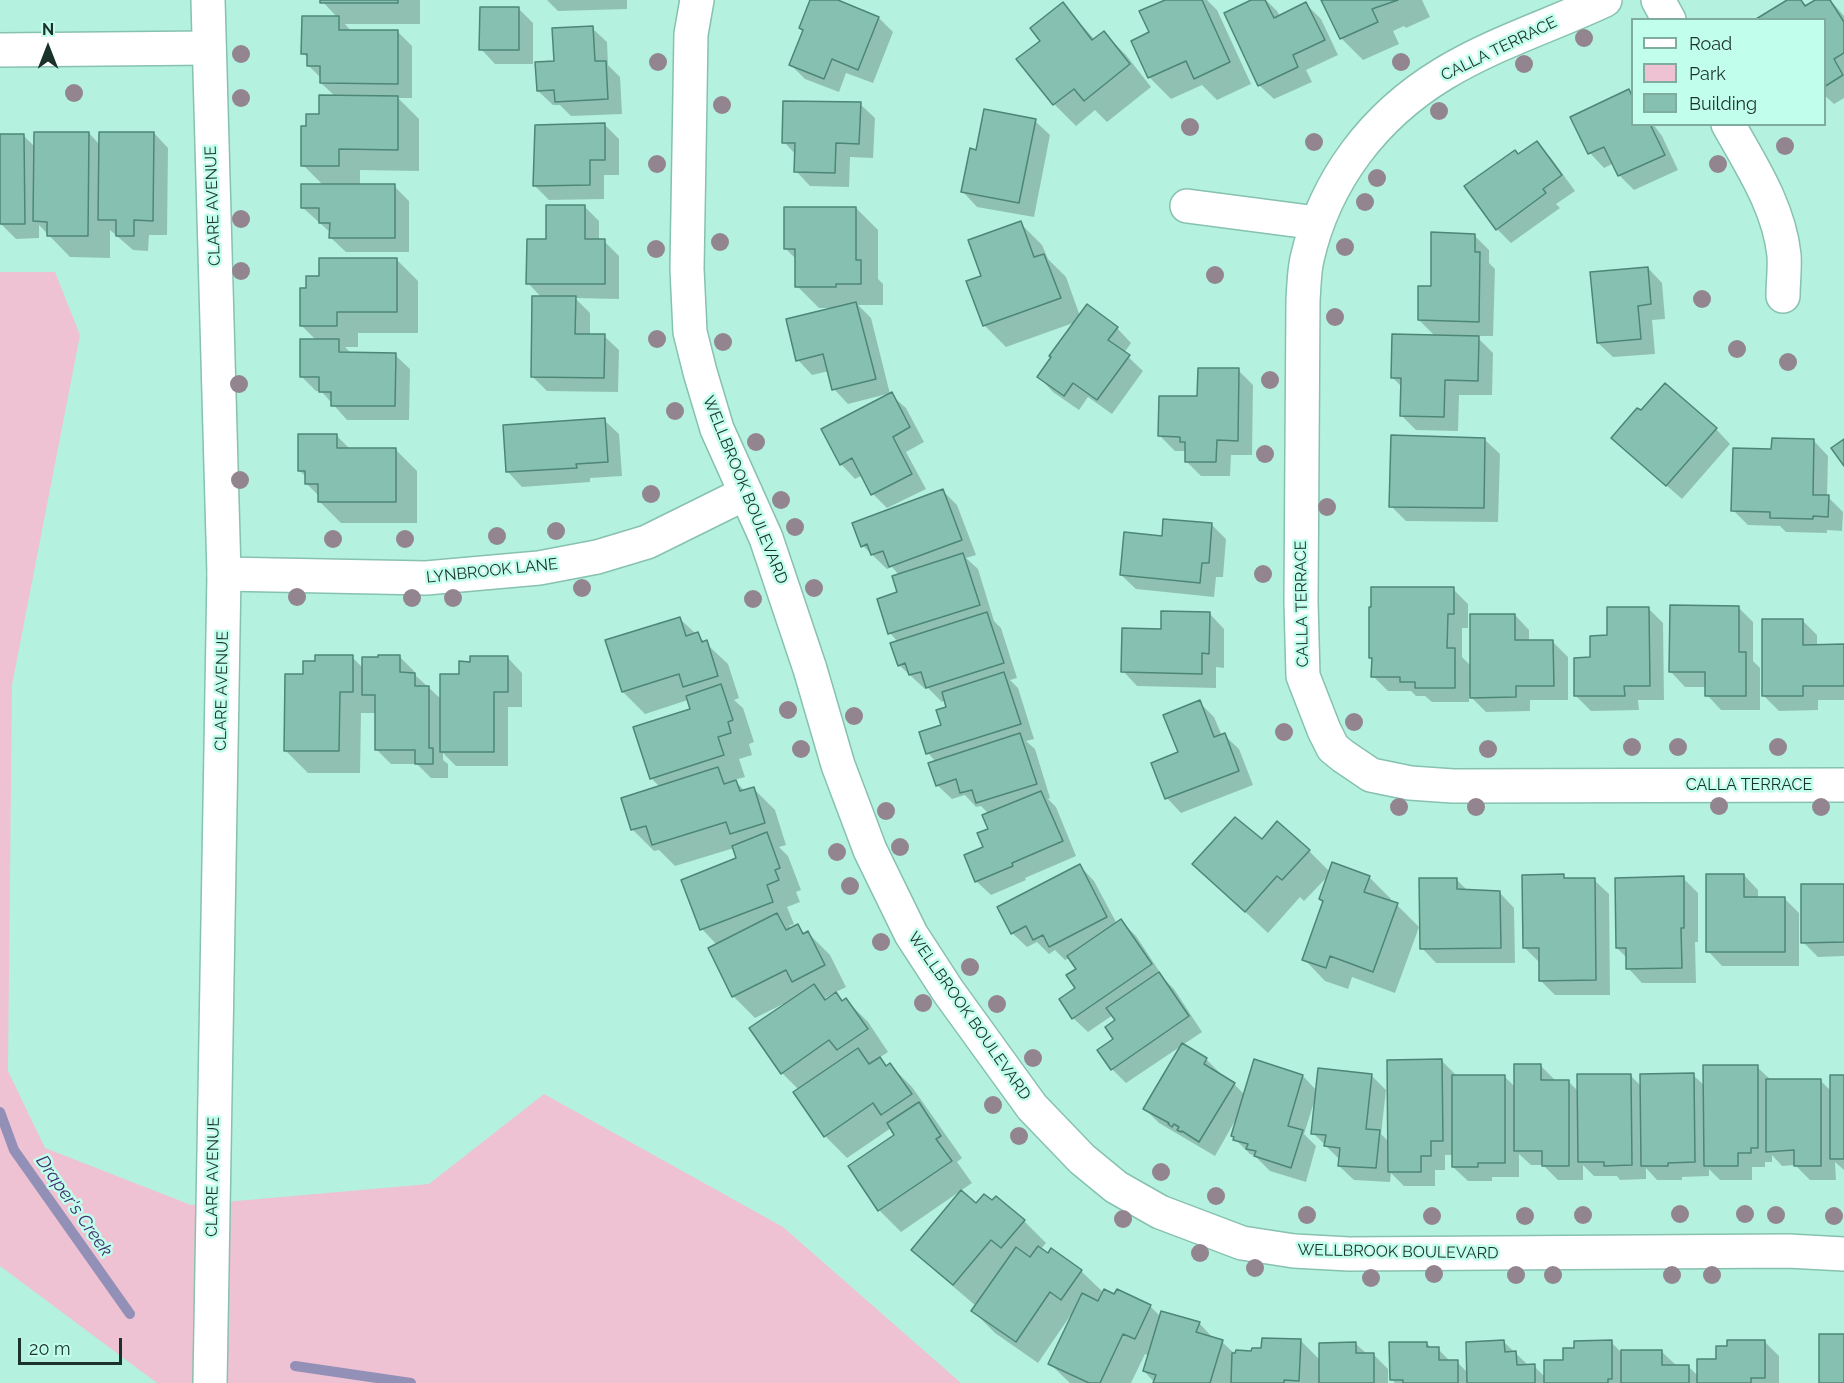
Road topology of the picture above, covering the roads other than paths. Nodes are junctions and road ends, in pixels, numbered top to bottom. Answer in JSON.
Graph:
{"nodes":[{"id":1,"x":208,"y":0,"type":"edge"},
{"id":2,"x":697,"y":0,"type":"edge"},
{"id":3,"x":1605,"y":0,"type":"edge"},
{"id":4,"x":1658,"y":0,"type":"edge"},
{"id":5,"x":1668,"y":18,"type":"edge"},
{"id":6,"x":209,"y":48,"type":"junction"},
{"id":7,"x":0,"y":50,"type":"edge"},
{"id":8,"x":1729,"y":126,"type":"edge"},
{"id":9,"x":1187,"y":206,"type":"dead end"},
{"id":10,"x":1317,"y":223,"type":"junction"},
{"id":11,"x":1783,"y":297,"type":"dead end"},
{"id":12,"x":746,"y":493,"type":"junction"},
{"id":13,"x":224,"y":574,"type":"junction"},
{"id":14,"x":1844,"y":785,"type":"edge"},
{"id":15,"x":1844,"y":1254,"type":"edge"},
{"id":16,"x":210,"y":1383,"type":"edge"}],
"edges":[{"from":1,"to":6,"type":"street","name":"CLARE AVENUE"},
{"from":2,"to":12,"type":"street","name":"WELLBROOK BOULEVARD"},
{"from":3,"to":10,"type":"street","name":"CALLA TERRACE"},
{"from":4,"to":5,"type":"street"},
{"from":6,"to":7,"type":"street"},
{"from":6,"to":13,"type":"street","name":"CLARE AVENUE"},
{"from":8,"to":11,"type":"street"},
{"from":9,"to":10,"type":"street"},
{"from":10,"to":14,"type":"street","name":"CALLA TERRACE"},
{"from":12,"to":13,"type":"street","name":"LYNBROOK LANE"},
{"from":12,"to":15,"type":"street","name":"WELLBROOK BOULEVARD"},
{"from":13,"to":16,"type":"street","name":"CLARE AVENUE"}]}
